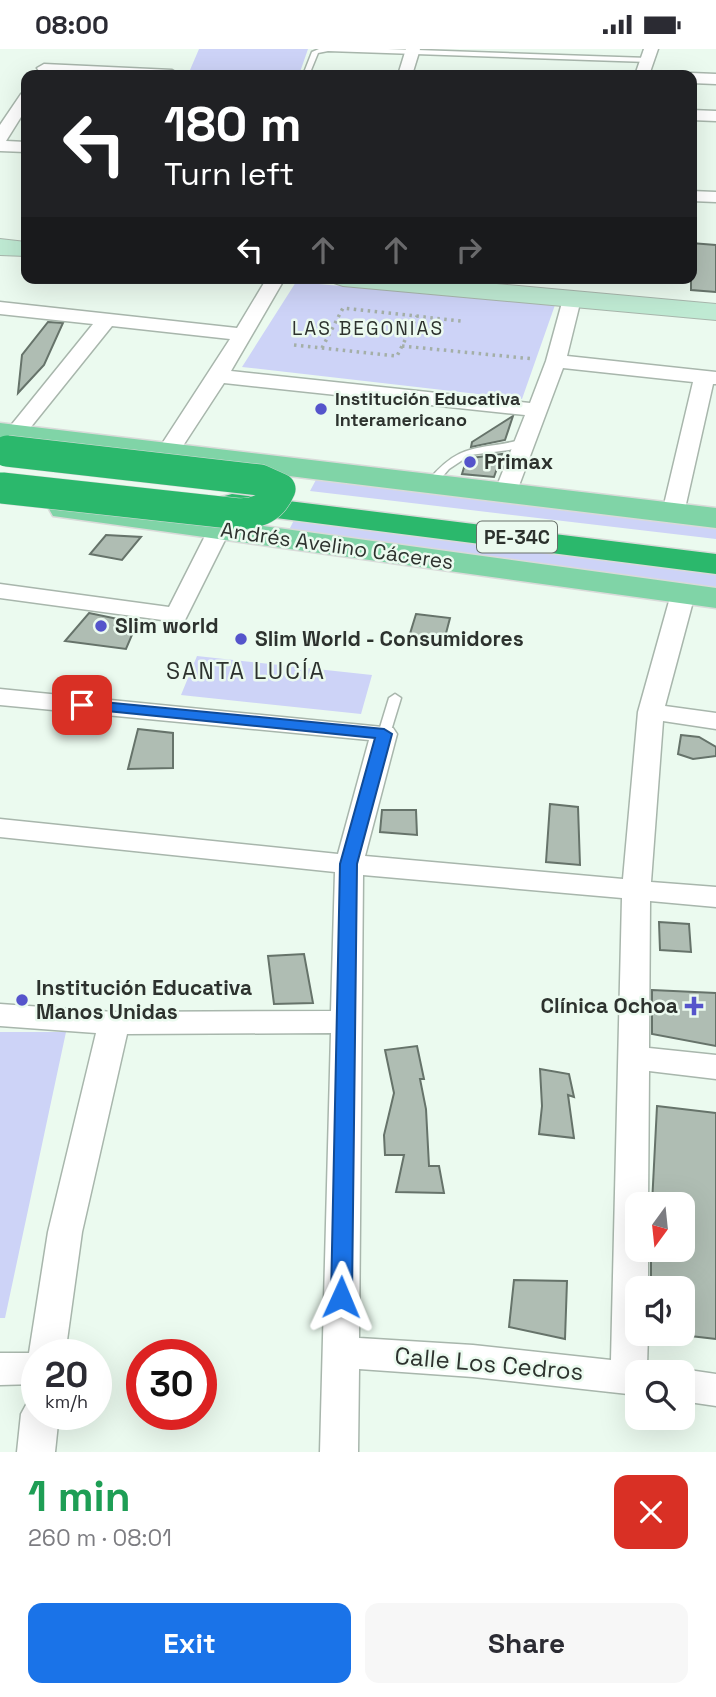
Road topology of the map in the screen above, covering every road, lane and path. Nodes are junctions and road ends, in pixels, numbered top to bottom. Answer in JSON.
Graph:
{"nodes":[{"id":1,"x":57,"y":49,"type":"edge"},
{"id":2,"x":328,"y":49,"type":"edge"},
{"id":3,"x":412,"y":50,"type":"edge"},
{"id":4,"x":649,"y":54,"type":"edge"},
{"id":5,"x":43,"y":70,"type":"edge"},
{"id":6,"x":308,"y":70,"type":"edge"},
{"id":7,"x":406,"y":70,"type":"edge"},
{"id":8,"x":697,"y":78,"type":"edge"},
{"id":9,"x":716,"y":79,"type":"edge"},
{"id":10,"x":21,"y":107,"type":"edge"},
{"id":11,"x":697,"y":115,"type":"edge"},
{"id":12,"x":716,"y":116,"type":"edge"},
{"id":13,"x":0,"y":137,"type":"edge"},
{"id":14,"x":0,"y":146,"type":"edge"},
{"id":15,"x":21,"y":147,"type":"edge"},
{"id":16,"x":697,"y":196,"type":"edge"},
{"id":17,"x":716,"y":197,"type":"edge"},
{"id":18,"x":0,"y":247,"type":"edge"},
{"id":19,"x":21,"y":249,"type":"edge"},
{"id":20,"x":272,"y":284,"type":"edge"},
{"id":21,"x":423,"y":284,"type":"edge"},
{"id":22,"x":572,"y":299,"type":"junction"},
{"id":23,"x":0,"y":308,"type":"edge"},
{"id":24,"x":716,"y":312,"type":"edge"},
{"id":25,"x":417,"y":316,"type":"junction"},
{"id":26,"x":107,"y":319,"type":"junction"},
{"id":27,"x":461,"y":321,"type":"dead end"},
{"id":28,"x":241,"y":334,"type":"junction"},
{"id":29,"x":295,"y":345,"type":"dead end"},
{"id":30,"x":402,"y":346,"type":"junction"},
{"id":31,"x":323,"y":348,"type":"junction"},
{"id":32,"x":556,"y":361,"type":"junction"},
{"id":33,"x":218,"y":376,"type":"junction"},
{"id":34,"x":710,"y":377,"type":"edge"},
{"id":35,"x":538,"y":411,"type":"junction"},
{"id":36,"x":525,"y":442,"type":"junction"},
{"id":37,"x":167,"y":453,"type":"junction"},
{"id":38,"x":3,"y":465,"type":"edge"},
{"id":39,"x":432,"y":482,"type":"junction"},
{"id":40,"x":506,"y":492,"type":"junction"},
{"id":41,"x":673,"y":513,"type":"junction"},
{"id":42,"x":716,"y":518,"type":"edge"},
{"id":43,"x":219,"y":530,"type":"junction"},
{"id":44,"x":716,"y":545,"type":"edge"},
{"id":45,"x":716,"y":564,"type":"edge"},
{"id":46,"x":0,"y":591,"type":"edge"},
{"id":47,"x":683,"y":594,"type":"junction"},
{"id":48,"x":716,"y":598,"type":"edge"},
{"id":49,"x":0,"y":697,"type":"edge"},
{"id":50,"x":395,"y":698,"type":"dead end"},
{"id":51,"x":651,"y":712,"type":"junction"},
{"id":52,"x":716,"y":721,"type":"edge"},
{"id":53,"x":384,"y":734,"type":"junction"},
{"id":54,"x":0,"y":828,"type":"edge"},
{"id":55,"x":349,"y":864,"type":"junction"},
{"id":56,"x":636,"y":889,"type":"junction"},
{"id":57,"x":716,"y":897,"type":"edge"},
{"id":58,"x":0,"y":1015,"type":"edge"},
{"id":59,"x":114,"y":1023,"type":"junction"},
{"id":60,"x":345,"y":1023,"type":"junction"},
{"id":61,"x":633,"y":1058,"type":"junction"},
{"id":62,"x":716,"y":1067,"type":"edge"},
{"id":63,"x":49,"y":1339,"type":"edge"},
{"id":64,"x":341,"y":1352,"type":"junction"},
{"id":65,"x":633,"y":1360,"type":"edge"},
{"id":66,"x":21,"y":1368,"type":"edge"},
{"id":67,"x":0,"y":1369,"type":"edge"},
{"id":68,"x":625,"y":1377,"type":"edge"},
{"id":69,"x":695,"y":1387,"type":"edge"},
{"id":70,"x":716,"y":1389,"type":"edge"},
{"id":71,"x":38,"y":1430,"type":"edge"},
{"id":72,"x":36,"y":1452,"type":"edge"},
{"id":73,"x":339,"y":1452,"type":"edge"}],
"edges":[{"from":1,"to":5,"type":"street"},
{"from":2,"to":3,"type":"lane"},
{"from":2,"to":6,"type":"lane"},
{"from":3,"to":4,"type":"lane"},
{"from":3,"to":7,"type":"street"},
{"from":8,"to":9,"type":"street"},
{"from":10,"to":13,"type":"street"},
{"from":11,"to":12,"type":"street"},
{"from":14,"to":15,"type":"street"},
{"from":16,"to":17,"type":"street"},
{"from":18,"to":19,"type":"street"},
{"from":20,"to":28,"type":"street"},
{"from":21,"to":22,"type":"street"},
{"from":22,"to":24,"type":"street"},
{"from":22,"to":32,"type":"street"},
{"from":23,"to":26,"type":"street"},
{"from":25,"to":27,"type":"path"},
{"from":25,"to":30,"type":"path"},
{"from":25,"to":31,"type":"path"},
{"from":26,"to":28,"type":"street"},
{"from":26,"to":38,"type":"street"},
{"from":28,"to":33,"type":"street"},
{"from":29,"to":31,"type":"path"},
{"from":30,"to":31,"type":"path"},
{"from":30,"to":32,"type":"path"},
{"from":32,"to":34,"type":"street"},
{"from":32,"to":35,"type":"street"},
{"from":33,"to":35,"type":"street"},
{"from":33,"to":37,"type":"street"},
{"from":34,"to":41,"type":"street"},
{"from":35,"to":36,"type":"street"},
{"from":36,"to":39,"type":"lane"},
{"from":36,"to":40,"type":"street"},
{"from":37,"to":38,"type":"main road"},
{"from":37,"to":39,"type":"main road"},
{"from":38,"to":38,"type":"highway","bridge":true},
{"from":38,"to":43,"type":"main road","name":"Andrés Avelino Cáceres"},
{"from":38,"to":44,"type":"highway","name":"Andrés Avelino Cáceres","number":"PE-34C"},
{"from":38,"to":45,"type":"highway","name":"Andrés Avelino Cáceres","number":"PE-34C"},
{"from":39,"to":40,"type":"main road"},
{"from":40,"to":41,"type":"main road"},
{"from":41,"to":42,"type":"main road"},
{"from":43,"to":46,"type":"street"},
{"from":43,"to":47,"type":"main road","name":"Andrés Avelino Cáceres"},
{"from":47,"to":48,"type":"main road","name":"Andrés Avelino Cáceres"},
{"from":47,"to":51,"type":"street"},
{"from":49,"to":53,"type":"street"},
{"from":50,"to":53,"type":"lane"},
{"from":51,"to":52,"type":"street"},
{"from":51,"to":56,"type":"street"},
{"from":53,"to":55,"type":"street"},
{"from":54,"to":55,"type":"street"},
{"from":55,"to":56,"type":"street"},
{"from":55,"to":60,"type":"street"},
{"from":56,"to":57,"type":"street"},
{"from":56,"to":61,"type":"street"},
{"from":58,"to":59,"type":"street"},
{"from":59,"to":60,"type":"street"},
{"from":59,"to":63,"type":"street"},
{"from":60,"to":64,"type":"street"},
{"from":61,"to":62,"type":"street"},
{"from":61,"to":65,"type":"street"},
{"from":64,"to":68,"type":"street","name":"Calle Los Cedros"},
{"from":64,"to":73,"type":"street"},
{"from":66,"to":67,"type":"street"},
{"from":69,"to":70,"type":"street"},
{"from":71,"to":72,"type":"street"}]}
